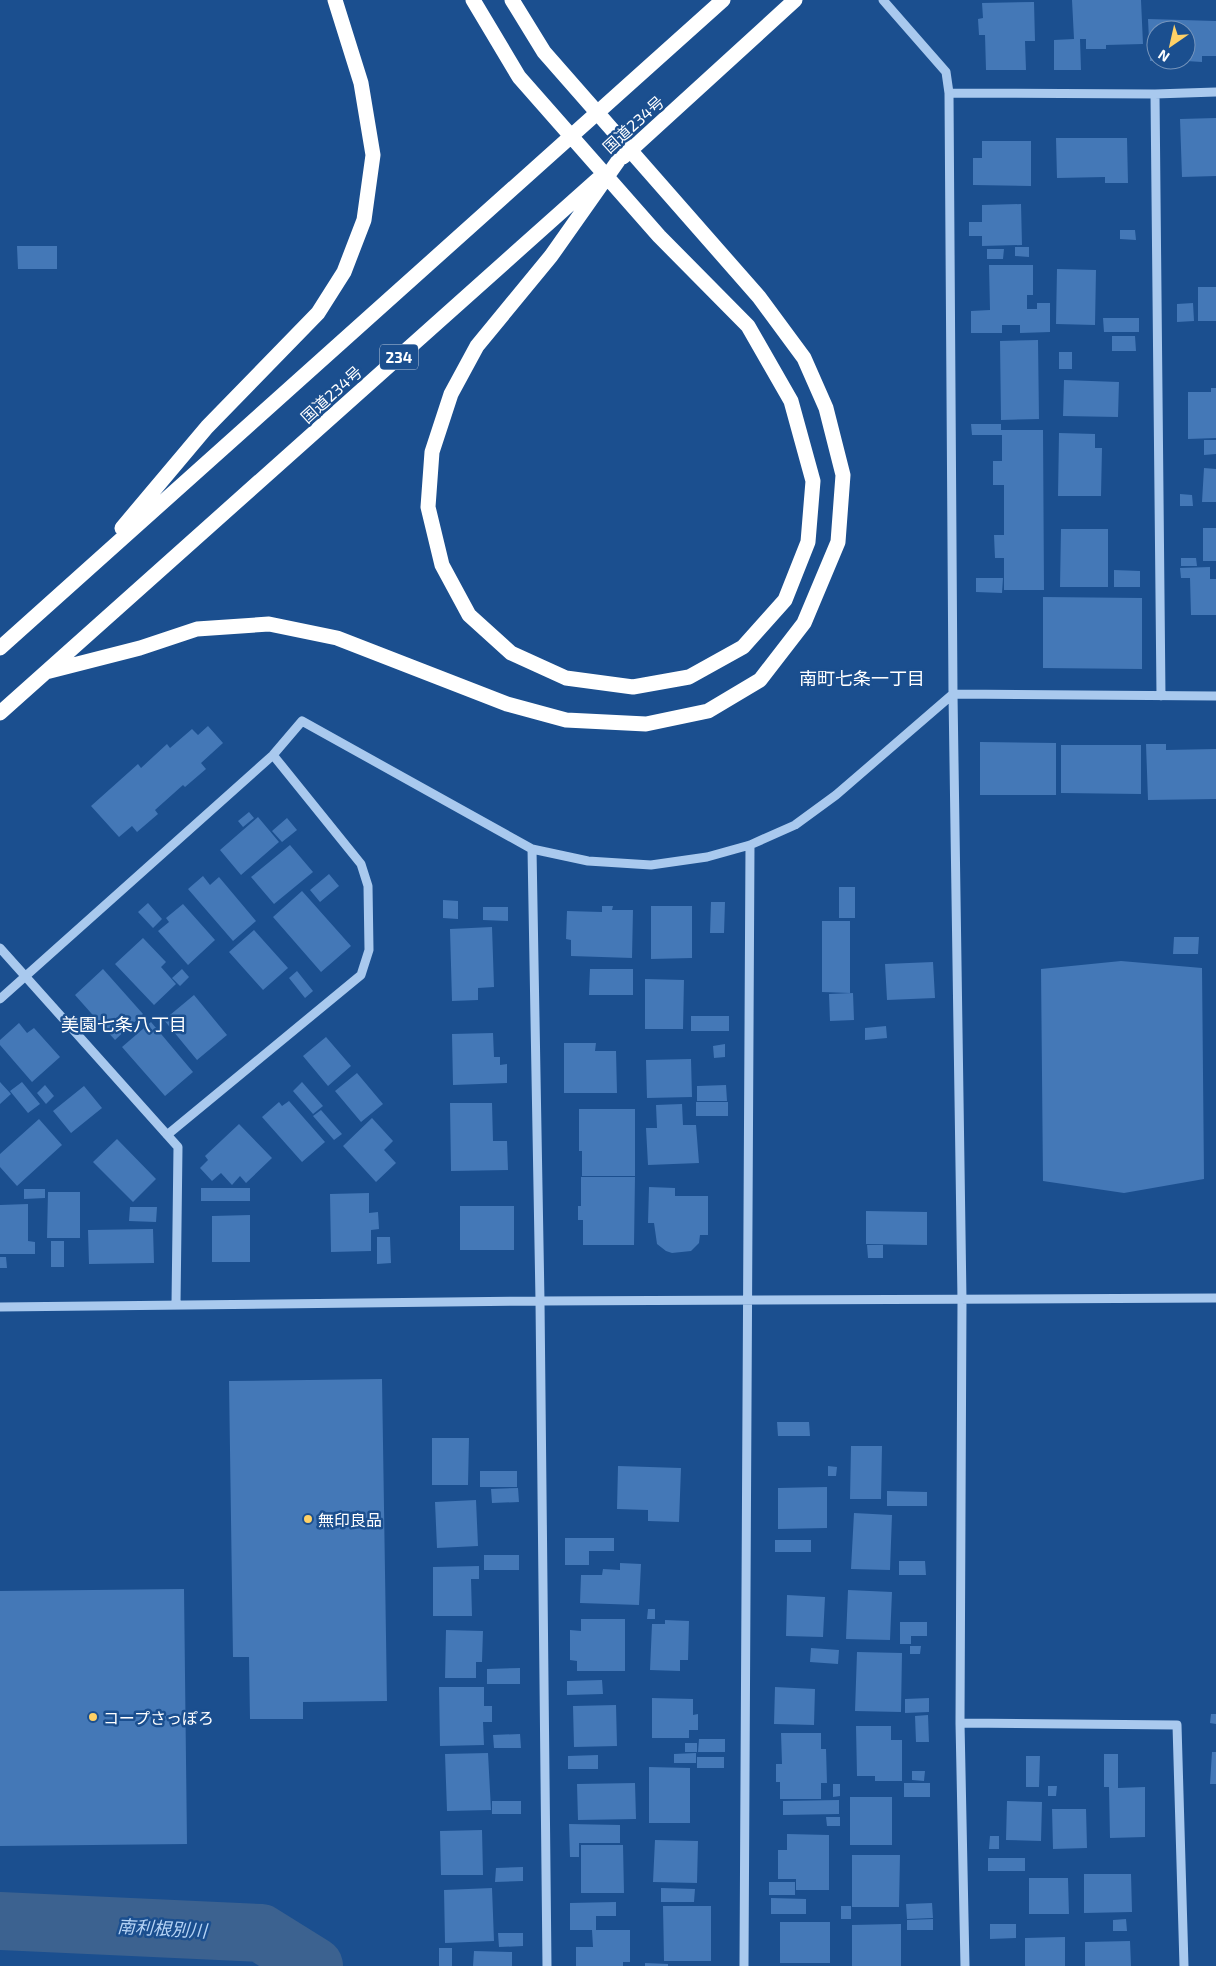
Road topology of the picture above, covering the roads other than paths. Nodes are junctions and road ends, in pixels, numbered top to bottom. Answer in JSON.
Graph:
{"nodes":[{"id":1,"x":335,"y":0,"type":"edge"},
{"id":2,"x":473,"y":0,"type":"edge"},
{"id":3,"x":512,"y":0,"type":"edge"},
{"id":4,"x":723,"y":0,"type":"edge"},
{"id":5,"x":796,"y":0,"type":"edge"},
{"id":6,"x":883,"y":0,"type":"edge"},
{"id":7,"x":1216,"y":92,"type":"edge"},
{"id":8,"x":949,"y":93,"type":"junction"},
{"id":9,"x":1155,"y":94,"type":"junction"},
{"id":10,"x":618,"y":161,"type":"junction"},
{"id":11,"x":88,"y":570,"type":"junction"},
{"id":12,"x":0,"y":648,"type":"edge"},
{"id":13,"x":46,"y":672,"type":"junction"},
{"id":14,"x":953,"y":694,"type":"junction"},
{"id":15,"x":1161,"y":696,"type":"junction"},
{"id":16,"x":1216,"y":696,"type":"edge"},
{"id":17,"x":0,"y":713,"type":"edge"},
{"id":18,"x":273,"y":755,"type":"junction"},
{"id":19,"x":750,"y":845,"type":"junction"},
{"id":20,"x":532,"y":849,"type":"junction"},
{"id":21,"x":0,"y":948,"type":"edge"},
{"id":22,"x":25,"y":976,"type":"junction"},
{"id":23,"x":0,"y":999,"type":"edge"},
{"id":24,"x":167,"y":1135,"type":"junction"},
{"id":25,"x":1216,"y":1298,"type":"edge"},
{"id":26,"x":747,"y":1300,"type":"junction"},
{"id":27,"x":962,"y":1300,"type":"junction"},
{"id":28,"x":540,"y":1301,"type":"junction"},
{"id":29,"x":176,"y":1304,"type":"junction"},
{"id":30,"x":0,"y":1307,"type":"edge"},
{"id":31,"x":960,"y":1723,"type":"junction"},
{"id":32,"x":547,"y":1966,"type":"edge"},
{"id":33,"x":744,"y":1966,"type":"edge"},
{"id":34,"x":965,"y":1966,"type":"edge"},
{"id":35,"x":1184,"y":1966,"type":"edge"}],
"edges":[{"from":1,"to":11,"type":"highway"},
{"from":2,"to":10,"type":"highway"},
{"from":3,"to":13,"type":"highway"},
{"from":4,"to":11,"type":"highway","name":"国道234号"},
{"from":5,"to":10,"type":"highway","name":"国道234号","number":"234"},
{"from":6,"to":8,"type":"street"},
{"from":7,"to":9,"type":"street"},
{"from":8,"to":9,"type":"street"},
{"from":8,"to":14,"type":"street"},
{"from":9,"to":15,"type":"street"},
{"from":10,"to":13,"type":"highway","name":"国道234号","number":"234"},
{"from":11,"to":12,"type":"highway","name":"国道234号"},
{"from":13,"to":17,"type":"highway","name":"国道234号","number":"234"},
{"from":14,"to":15,"type":"street"},
{"from":14,"to":19,"type":"street"},
{"from":14,"to":27,"type":"street"},
{"from":15,"to":16,"type":"street"},
{"from":18,"to":20,"type":"street"},
{"from":18,"to":22,"type":"street"},
{"from":18,"to":24,"type":"street"},
{"from":19,"to":20,"type":"street"},
{"from":19,"to":26,"type":"street"},
{"from":20,"to":28,"type":"street"},
{"from":21,"to":22,"type":"street"},
{"from":22,"to":23,"type":"street"},
{"from":22,"to":24,"type":"street"},
{"from":24,"to":29,"type":"street"},
{"from":25,"to":27,"type":"street"},
{"from":26,"to":27,"type":"street"},
{"from":26,"to":28,"type":"street"},
{"from":26,"to":33,"type":"street"},
{"from":27,"to":31,"type":"street"},
{"from":28,"to":29,"type":"street"},
{"from":28,"to":32,"type":"street"},
{"from":29,"to":30,"type":"street"},
{"from":31,"to":34,"type":"street"},
{"from":31,"to":35,"type":"street"}]}
